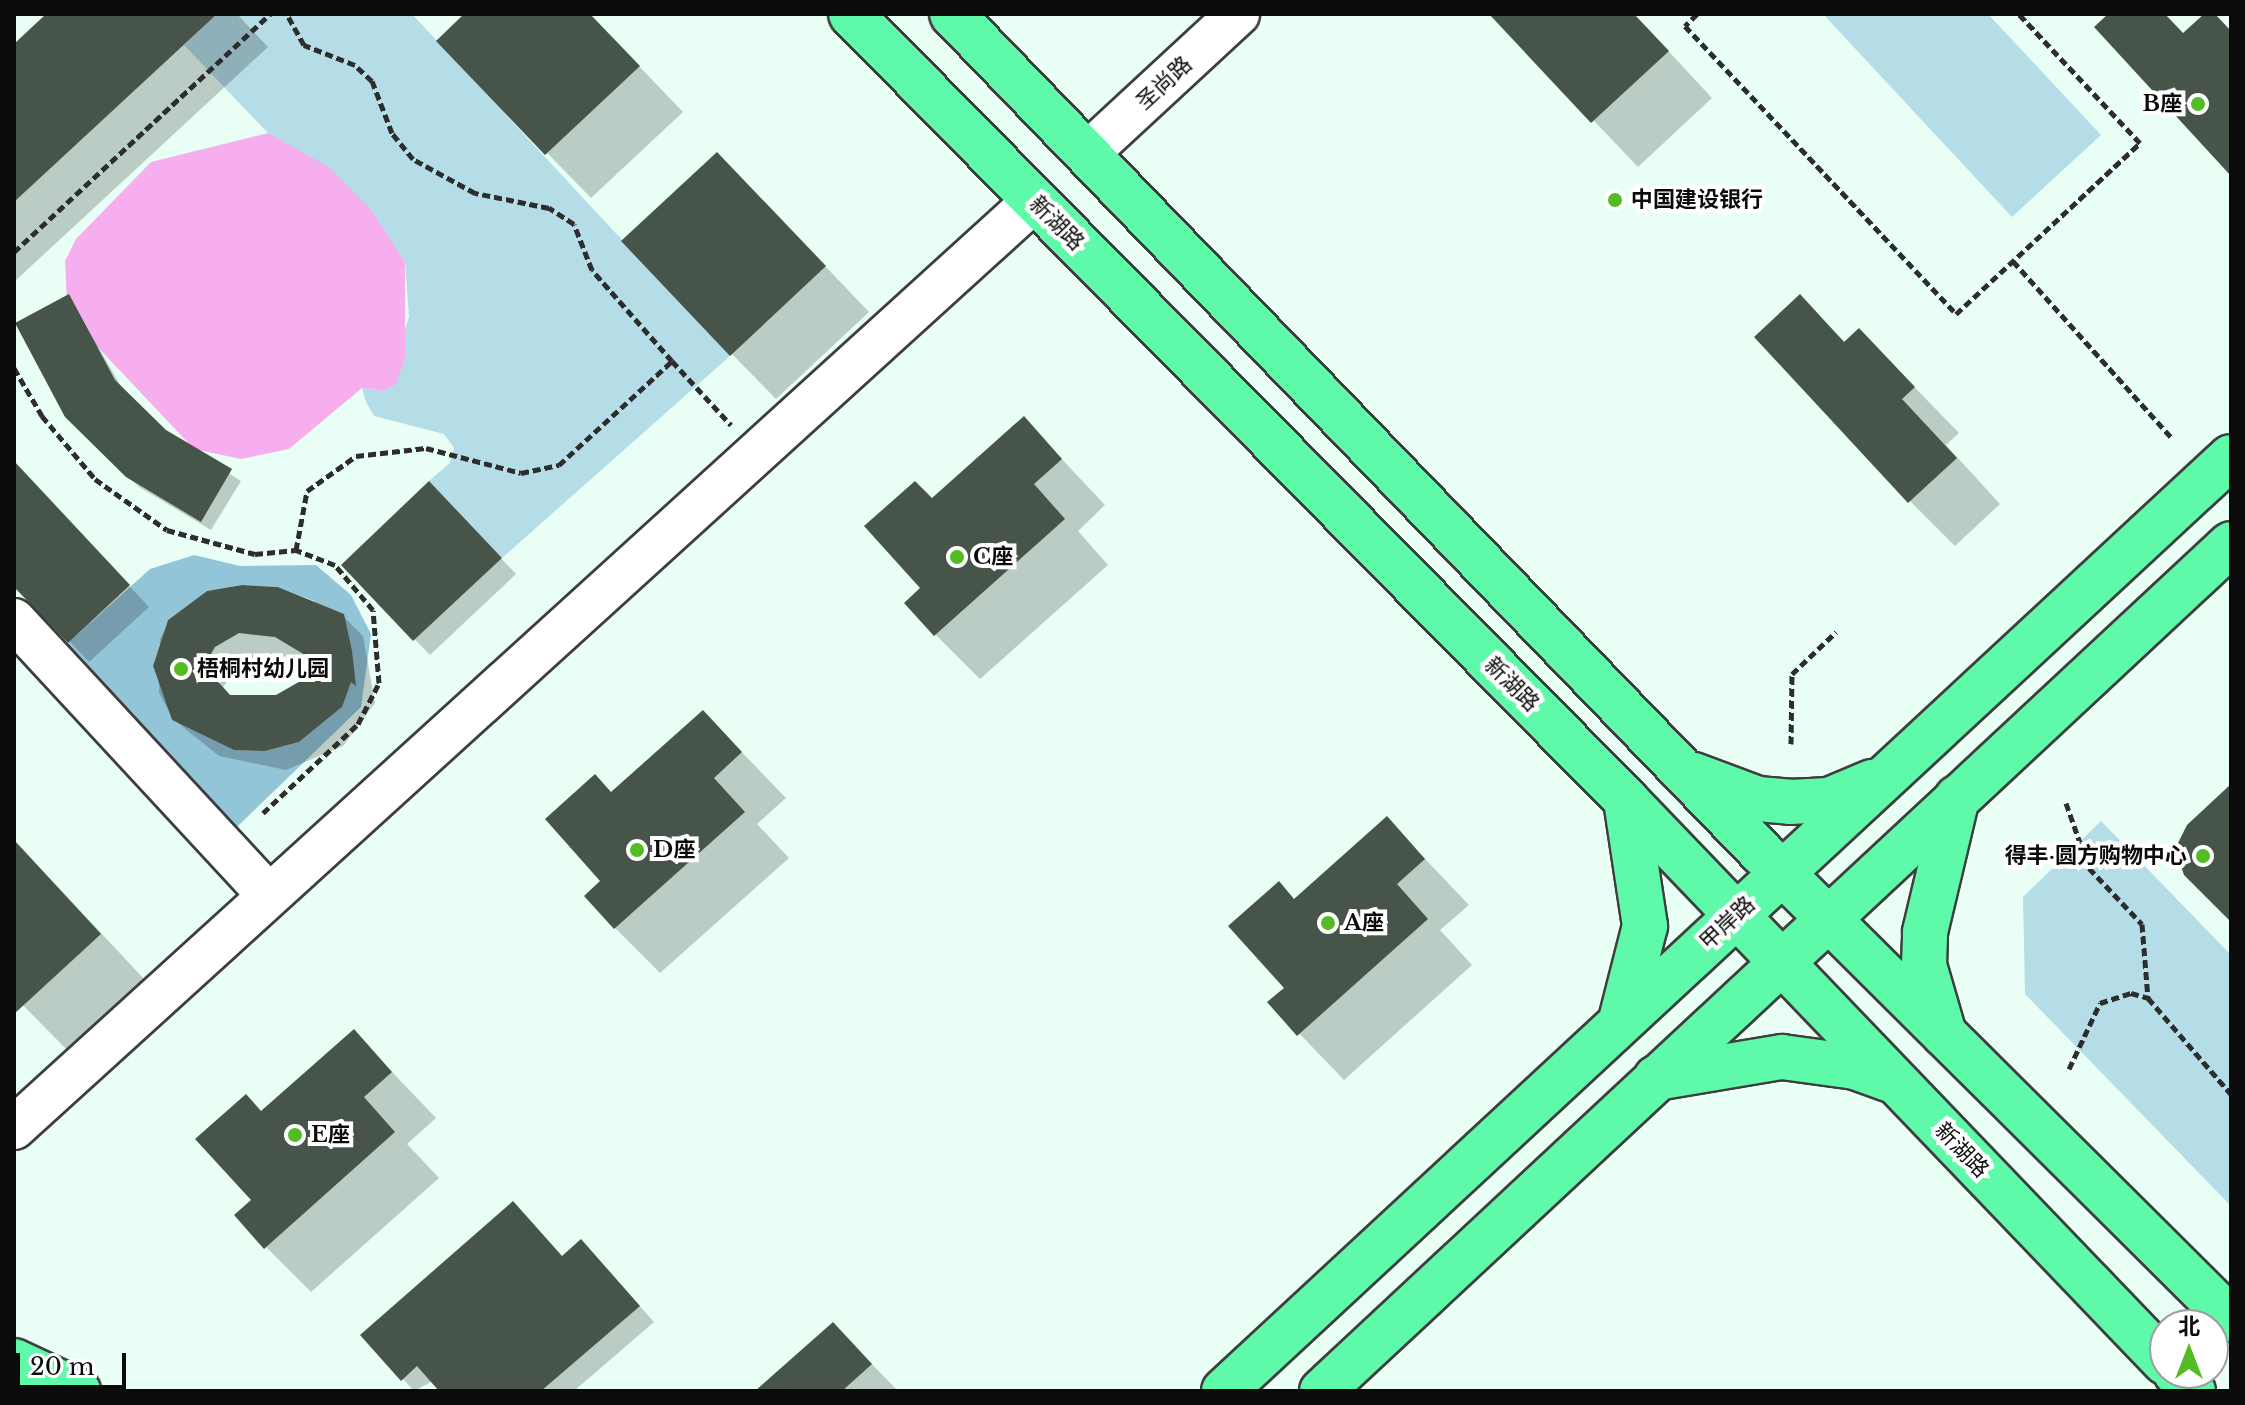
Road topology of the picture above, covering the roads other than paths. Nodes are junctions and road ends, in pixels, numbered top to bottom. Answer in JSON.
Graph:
{"nodes":[{"id":1,"x":851,"y":14,"type":"edge"},
{"id":2,"x":952,"y":14,"type":"edge"},
{"id":3,"x":1238,"y":14,"type":"edge"},
{"id":4,"x":1090,"y":151,"type":"junction"},
{"id":5,"x":1035,"y":200,"type":"junction"},
{"id":6,"x":2231,"y":457,"type":"edge"},
{"id":7,"x":1462,"y":541,"type":"junction"},
{"id":8,"x":2231,"y":544,"type":"edge"},
{"id":9,"x":1412,"y":584,"type":"junction"},
{"id":10,"x":14,"y":620,"type":"edge"},
{"id":11,"x":1676,"y":765,"type":"junction"},
{"id":12,"x":1895,"y":768,"type":"junction"},
{"id":13,"x":1958,"y":796,"type":"junction"},
{"id":14,"x":1626,"y":800,"type":"junction"},
{"id":15,"x":1781,"y":873,"type":"junction"},
{"id":16,"x":269,"y":895,"type":"junction"},
{"id":17,"x":1736,"y":914,"type":"junction"},
{"id":18,"x":1826,"y":918,"type":"junction"},
{"id":19,"x":1780,"y":961,"type":"junction"},
{"id":20,"x":1621,"y":1021,"type":"junction"},
{"id":21,"x":1946,"y":1040,"type":"junction"},
{"id":22,"x":1653,"y":1079,"type":"junction"},
{"id":23,"x":1897,"y":1083,"type":"junction"},
{"id":24,"x":14,"y":1128,"type":"edge"},
{"id":25,"x":1419,"y":1209,"type":"junction"},
{"id":26,"x":1469,"y":1252,"type":"junction"},
{"id":27,"x":2231,"y":1319,"type":"edge"},
{"id":28,"x":2149,"y":1345,"type":"edge"},
{"id":29,"x":14,"y":1361,"type":"edge"},
{"id":30,"x":78,"y":1391,"type":"edge"},
{"id":31,"x":1224,"y":1391,"type":"edge"},
{"id":32,"x":1322,"y":1391,"type":"edge"}],
"edges":[{"from":1,"to":5,"type":"main road","name":"新湖路"},
{"from":2,"to":4,"type":"main road"},
{"from":3,"to":4,"type":"street","name":"圣尚路"},
{"from":4,"to":7,"type":"main road"},
{"from":5,"to":9,"type":"main road","name":"新湖路"},
{"from":5,"to":16,"type":"street"},
{"from":6,"to":12,"type":"main road","name":"甲岸路"},
{"from":7,"to":9,"type":"main road"},
{"from":7,"to":11,"type":"main road"},
{"from":8,"to":13,"type":"main road"},
{"from":9,"to":14,"type":"main road","name":"新湖路"},
{"from":10,"to":16,"type":"street"},
{"from":11,"to":12,"type":"main road"},
{"from":11,"to":15,"type":"main road"},
{"from":12,"to":15,"type":"main road","name":"甲岸路"},
{"from":13,"to":18,"type":"main road"},
{"from":13,"to":21,"type":"main road"},
{"from":14,"to":17,"type":"main road","name":"新湖路"},
{"from":14,"to":20,"type":"main road"},
{"from":15,"to":17,"type":"main road","name":"甲岸路"},
{"from":15,"to":18,"type":"main road"},
{"from":16,"to":24,"type":"street"},
{"from":17,"to":19,"type":"main road","name":"新湖路"},
{"from":17,"to":20,"type":"main road","name":"甲岸路"},
{"from":18,"to":19,"type":"main road"},
{"from":18,"to":21,"type":"main road"},
{"from":19,"to":22,"type":"main road"},
{"from":19,"to":23,"type":"main road","name":"新湖路"},
{"from":20,"to":25,"type":"main road","name":"甲岸路"},
{"from":21,"to":27,"type":"main road"},
{"from":22,"to":23,"type":"main road"},
{"from":22,"to":26,"type":"main road"},
{"from":23,"to":28,"type":"main road","name":"新湖路"},
{"from":25,"to":26,"type":"main road"},
{"from":25,"to":31,"type":"main road","name":"甲岸路"},
{"from":26,"to":32,"type":"main road"},
{"from":29,"to":30,"type":"main road"}]}
